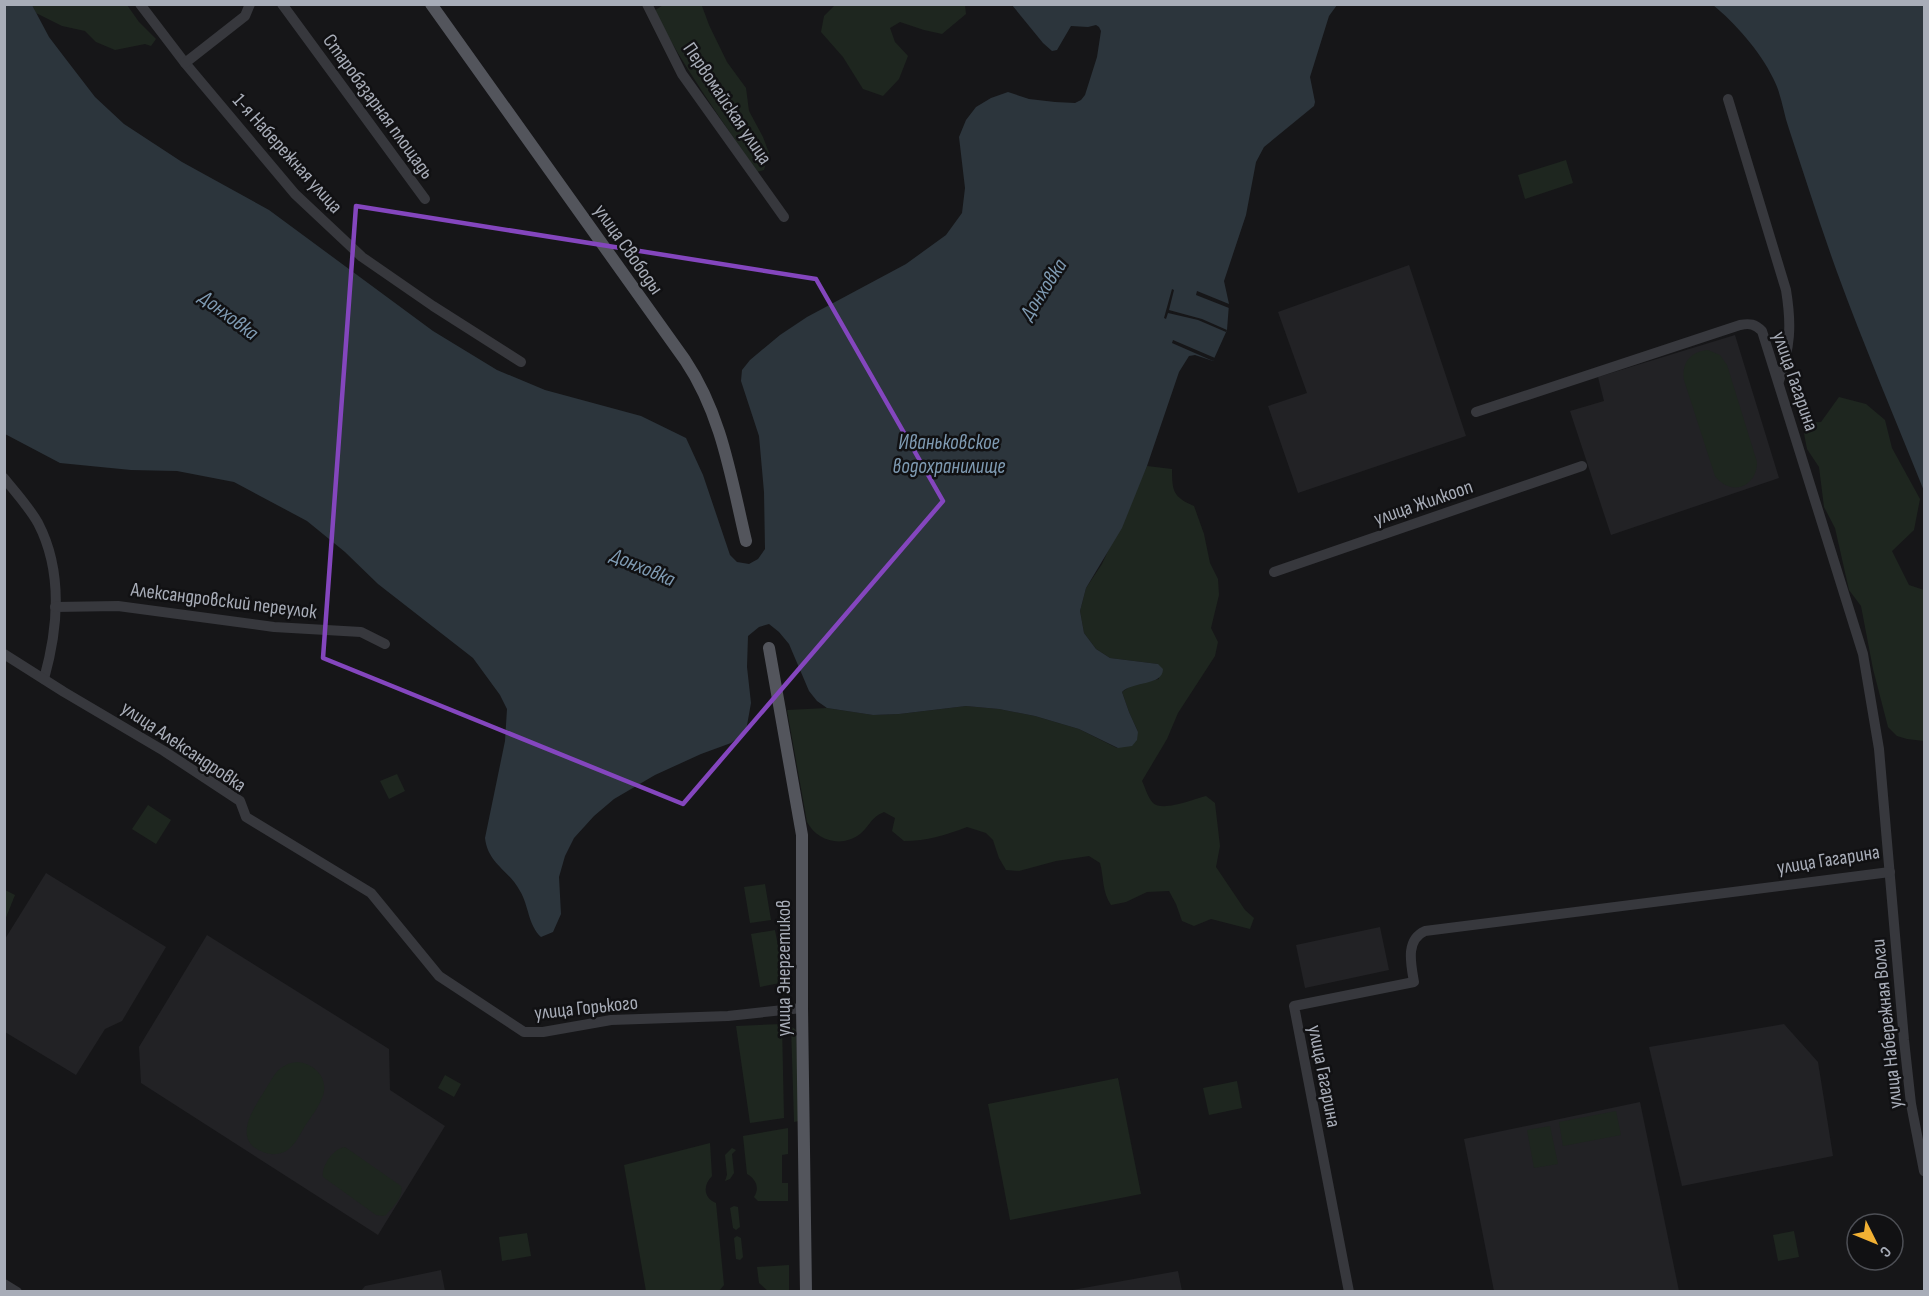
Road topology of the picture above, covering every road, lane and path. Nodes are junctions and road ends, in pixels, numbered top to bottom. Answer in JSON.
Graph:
{"nodes":[{"id":1,"x":140,"y":4,"type":"edge"},
{"id":2,"x":250,"y":4,"type":"edge"},
{"id":3,"x":282,"y":4,"type":"edge"},
{"id":4,"x":431,"y":4,"type":"edge"},
{"id":5,"x":647,"y":4,"type":"edge"},
{"id":6,"x":185,"y":63,"type":"junction"},
{"id":7,"x":1728,"y":99,"type":"dead end"},
{"id":8,"x":425,"y":199,"type":"dead end"},
{"id":9,"x":784,"y":217,"type":"dead end"},
{"id":10,"x":521,"y":362,"type":"dead end"},
{"id":11,"x":1779,"y":382,"type":"junction"},
{"id":12,"x":1476,"y":412,"type":"dead end"},
{"id":13,"x":1582,"y":466,"type":"dead end"},
{"id":14,"x":4,"y":478,"type":"edge"},
{"id":15,"x":746,"y":541,"type":"dead end"},
{"id":16,"x":1275,"y":572,"type":"dead end"},
{"id":17,"x":55,"y":607,"type":"junction"},
{"id":18,"x":385,"y":644,"type":"dead end"},
{"id":19,"x":769,"y":648,"type":"dead end"},
{"id":20,"x":4,"y":654,"type":"edge"},
{"id":21,"x":44,"y":679,"type":"junction"},
{"id":22,"x":1890,"y":872,"type":"junction"},
{"id":23,"x":360,"y":885,"type":"joint"},
{"id":24,"x":802,"y":1008,"type":"junction"},
{"id":25,"x":1924,"y":1171,"type":"edge"},
{"id":26,"x":4,"y":1284,"type":"edge"},
{"id":27,"x":17,"y":1292,"type":"edge"},
{"id":28,"x":806,"y":1292,"type":"edge"},
{"id":29,"x":1349,"y":1292,"type":"edge"}],
"edges":[{"from":1,"to":6,"type":"street","name":"1-я Набережная улица"},
{"from":2,"to":6,"type":"street"},
{"from":3,"to":8,"type":"street","name":"Старобазарная площадь"},
{"from":4,"to":15,"type":"main road","name":"улица Свободы"},
{"from":5,"to":9,"type":"street","name":"Первомайская улица"},
{"from":6,"to":10,"type":"street","name":"1-я Набережная улица"},
{"from":7,"to":11,"type":"street"},
{"from":11,"to":12,"type":"street","name":"улица Гагарина"},
{"from":11,"to":22,"type":"street","name":"улица Гагарина"},
{"from":13,"to":16,"type":"street","name":"улица Жилкооп"},
{"from":14,"to":17,"type":"street"},
{"from":17,"to":18,"type":"street","name":"Александровский переулок"},
{"from":17,"to":21,"type":"street"},
{"from":19,"to":24,"type":"main road","name":"улица Энергетиков"},
{"from":20,"to":21,"type":"street","name":"улица Александровка"},
{"from":21,"to":23,"type":"street","name":"улица Александровка"},
{"from":22,"to":25,"type":"street","name":"улица Набережная Волги"},
{"from":22,"to":29,"type":"street","name":"улица Гагарина"},
{"from":23,"to":24,"type":"street","name":"улица Горького"},
{"from":24,"to":28,"type":"main road","name":"улица Энергетиков"},
{"from":26,"to":27,"type":"street"}]}
